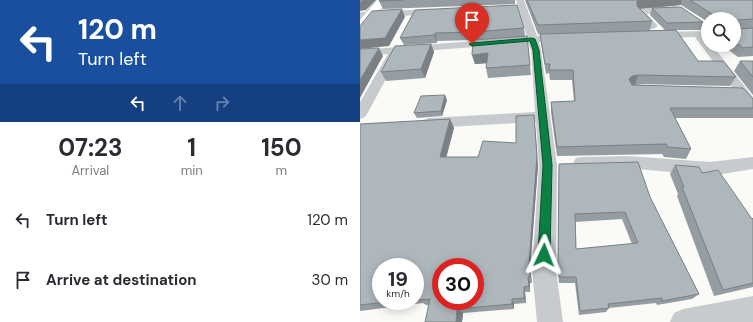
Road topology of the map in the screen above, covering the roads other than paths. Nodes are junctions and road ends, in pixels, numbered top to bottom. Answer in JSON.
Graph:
{"nodes":[{"id":1,"x":383,"y":0,"type":"edge"},
{"id":2,"x":519,"y":5,"type":"edge"},
{"id":3,"x":445,"y":11,"type":"edge"},
{"id":4,"x":414,"y":13,"type":"junction"},
{"id":5,"x":686,"y":13,"type":"edge"},
{"id":6,"x":365,"y":15,"type":"edge"},
{"id":7,"x":408,"y":25,"type":"edge"},
{"id":8,"x":360,"y":28,"type":"edge"},
{"id":9,"x":701,"y":31,"type":"edge"},
{"id":10,"x":648,"y":35,"type":"edge"},
{"id":11,"x":661,"y":35,"type":"junction"},
{"id":12,"x":575,"y":37,"type":"edge"},
{"id":13,"x":402,"y":38,"type":"edge"},
{"id":14,"x":532,"y":39,"type":"junction"},
{"id":15,"x":395,"y":51,"type":"junction"},
{"id":16,"x":717,"y":52,"type":"edge"},
{"id":17,"x":360,"y":53,"type":"edge"},
{"id":18,"x":726,"y":92,"type":"edge"},
{"id":19,"x":742,"y":92,"type":"junction"},
{"id":20,"x":753,"y":106,"type":"edge"},
{"id":21,"x":360,"y":114,"type":"edge"},
{"id":22,"x":543,"y":117,"type":"junction"},
{"id":23,"x":416,"y":124,"type":"edge"},
{"id":24,"x":753,"y":163,"type":"edge"},
{"id":25,"x":560,"y":164,"type":"junction"},
{"id":26,"x":753,"y":309,"type":"edge"},
{"id":27,"x":550,"y":322,"type":"edge"},
{"id":28,"x":684,"y":322,"type":"edge"}],
"edges":[{"from":1,"to":6,"type":"main road"},
{"from":2,"to":14,"type":"street"},
{"from":3,"to":4,"type":"street"},
{"from":4,"to":6,"type":"street"},
{"from":4,"to":7,"type":"street"},
{"from":5,"to":11,"type":"street"},
{"from":6,"to":8,"type":"main road"},
{"from":9,"to":11,"type":"street"},
{"from":10,"to":11,"type":"street"},
{"from":12,"to":14,"type":"street"},
{"from":13,"to":15,"type":"street"},
{"from":14,"to":15,"type":"street"},
{"from":14,"to":22,"type":"street"},
{"from":15,"to":17,"type":"street"},
{"from":15,"to":21,"type":"street"},
{"from":16,"to":19,"type":"street"},
{"from":18,"to":19,"type":"street"},
{"from":19,"to":20,"type":"street"},
{"from":22,"to":23,"type":"street"},
{"from":22,"to":25,"type":"street"},
{"from":24,"to":25,"type":"street"},
{"from":25,"to":27,"type":"street"},
{"from":26,"to":28,"type":"street"}]}
